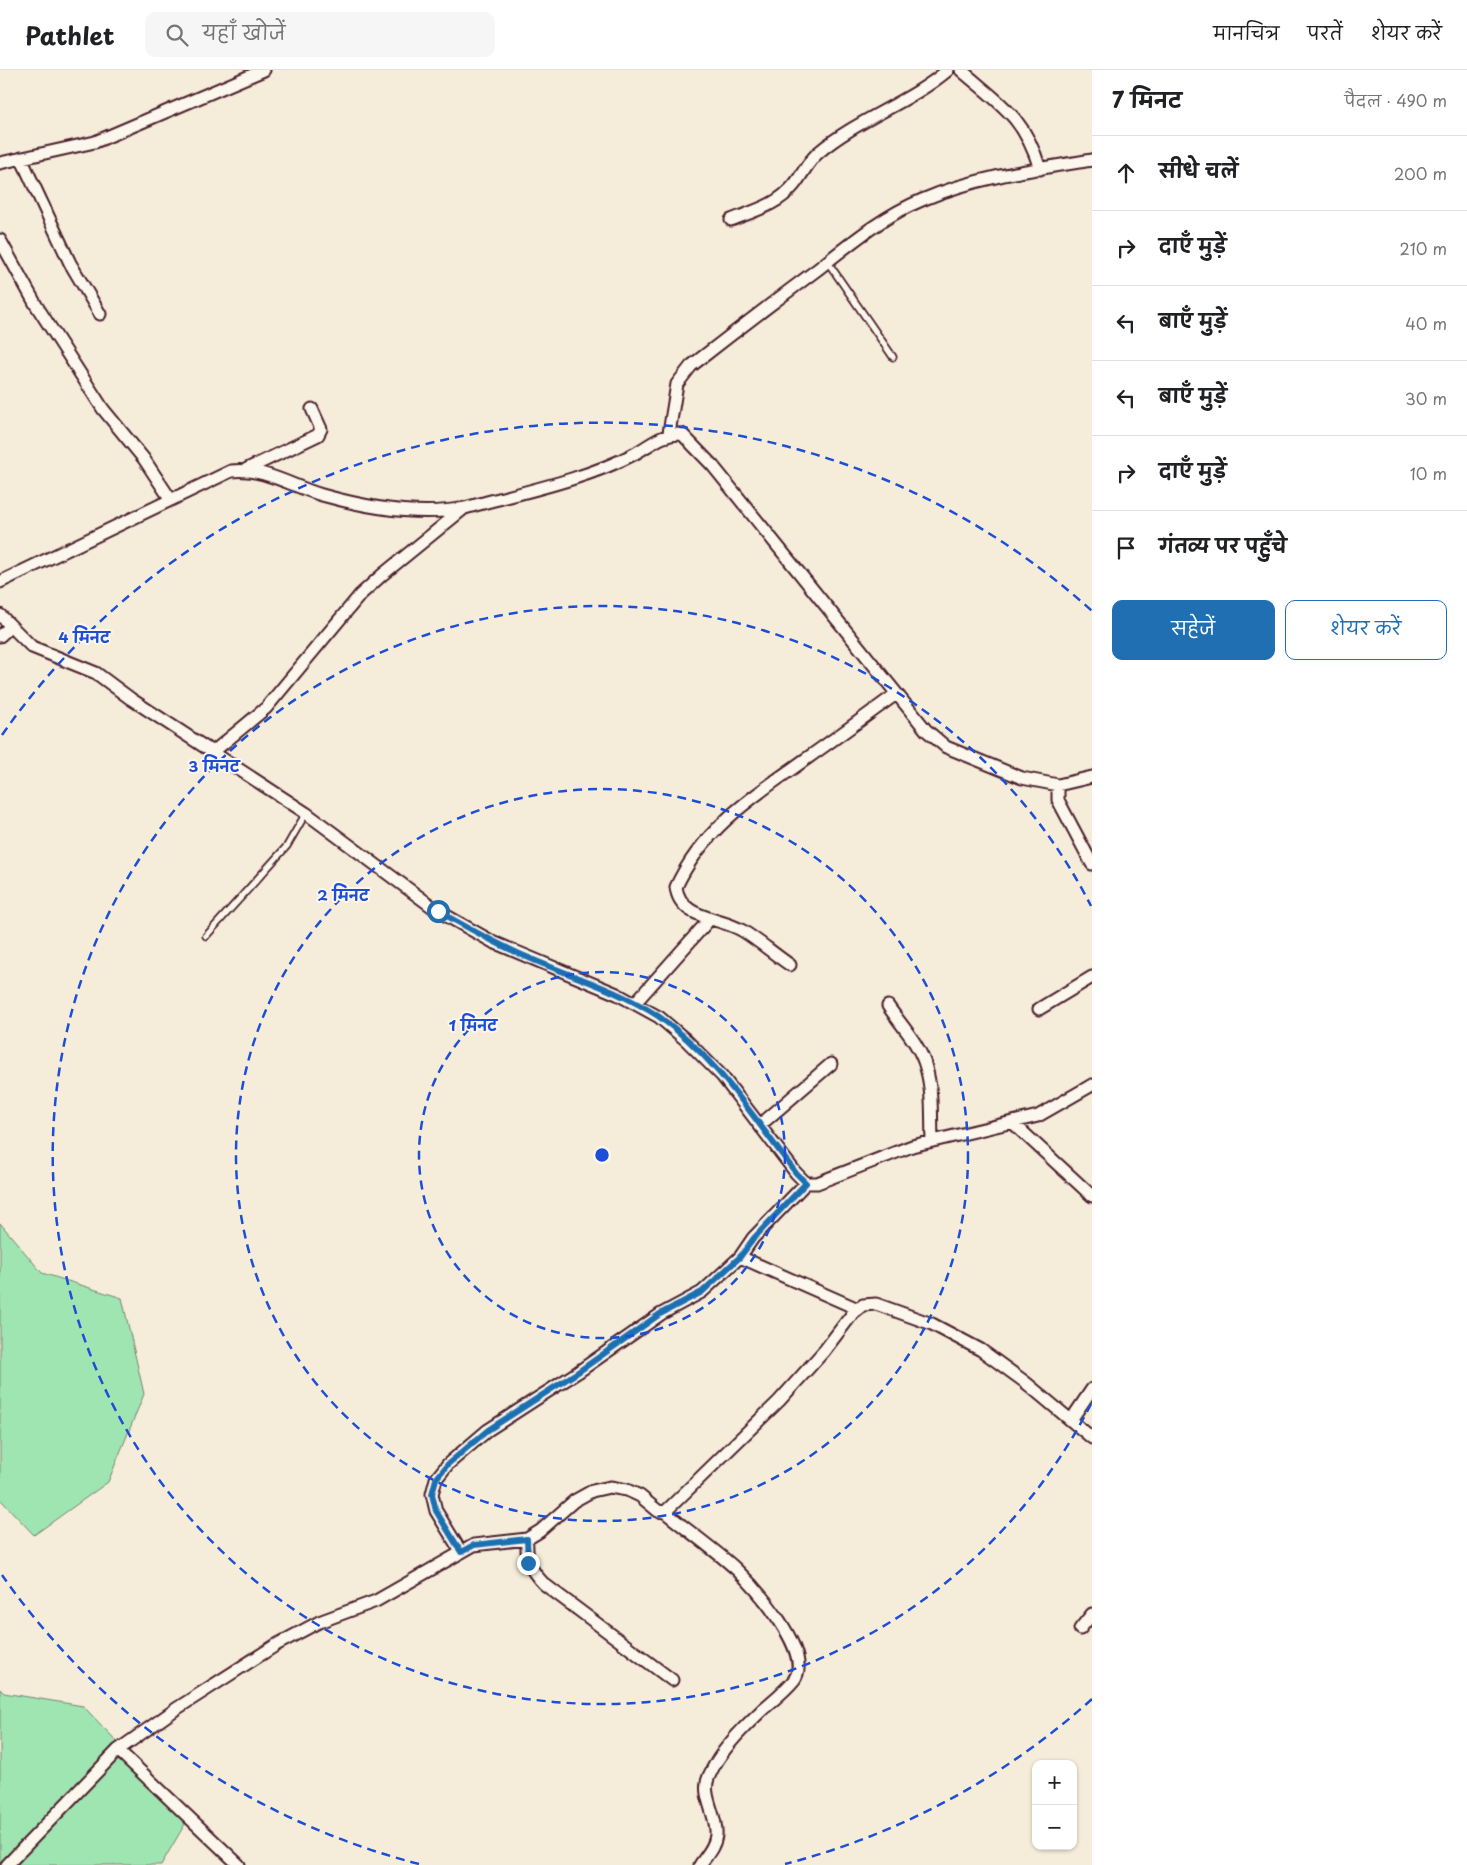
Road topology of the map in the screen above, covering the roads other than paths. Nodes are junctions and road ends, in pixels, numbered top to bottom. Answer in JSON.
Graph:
{"nodes":[{"id":1,"x":264,"y":70,"type":"edge"},
{"id":2,"x":948,"y":70,"type":"edge"},
{"id":3,"x":961,"y":70,"type":"edge"},
{"id":4,"x":22,"y":158,"type":"junction"},
{"id":5,"x":1092,"y":160,"type":"edge"},
{"id":6,"x":0,"y":163,"type":"edge"},
{"id":7,"x":1040,"y":169,"type":"junction"},
{"id":8,"x":731,"y":220,"type":"dead end"},
{"id":9,"x":0,"y":240,"type":"edge"},
{"id":10,"x":827,"y":261,"type":"junction"},
{"id":11,"x":100,"y":314,"type":"dead end"},
{"id":12,"x":894,"y":357,"type":"dead end"},
{"id":13,"x":312,"y":410,"type":"dead end"},
{"id":14,"x":669,"y":433,"type":"junction"},
{"id":15,"x":247,"y":469,"type":"junction"},
{"id":16,"x":172,"y":500,"type":"junction"},
{"id":17,"x":465,"y":508,"type":"junction"},
{"id":18,"x":0,"y":582,"type":"edge"},
{"id":19,"x":0,"y":616,"type":"edge"},
{"id":20,"x":10,"y":627,"type":"junction"},
{"id":21,"x":0,"y":636,"type":"edge"},
{"id":22,"x":896,"y":694,"type":"junction"},
{"id":23,"x":213,"y":752,"type":"junction"},
{"id":24,"x":1092,"y":777,"type":"edge"},
{"id":25,"x":1058,"y":785,"type":"junction"},
{"id":26,"x":306,"y":813,"type":"junction"},
{"id":27,"x":1092,"y":864,"type":"edge"},
{"id":28,"x":709,"y":920,"type":"junction"},
{"id":29,"x":206,"y":936,"type":"dead end"},
{"id":30,"x":790,"y":965,"type":"dead end"},
{"id":31,"x":1092,"y":977,"type":"edge"},
{"id":32,"x":635,"y":1003,"type":"junction"},
{"id":33,"x":888,"y":1006,"type":"dead end"},
{"id":34,"x":1039,"y":1009,"type":"dead end"},
{"id":35,"x":831,"y":1064,"type":"dead end"},
{"id":36,"x":1092,"y":1085,"type":"edge"},
{"id":37,"x":1014,"y":1123,"type":"junction"},
{"id":38,"x":759,"y":1126,"type":"junction"},
{"id":39,"x":932,"y":1141,"type":"junction"},
{"id":40,"x":806,"y":1183,"type":"junction"},
{"id":41,"x":1092,"y":1196,"type":"edge"},
{"id":42,"x":740,"y":1257,"type":"junction"},
{"id":43,"x":858,"y":1309,"type":"junction"},
{"id":44,"x":1092,"y":1389,"type":"edge"},
{"id":45,"x":1072,"y":1420,"type":"junction"},
{"id":46,"x":1092,"y":1438,"type":"edge"},
{"id":47,"x":665,"y":1512,"type":"junction"},
{"id":48,"x":527,"y":1539,"type":"junction"},
{"id":49,"x":461,"y":1552,"type":"junction"},
{"id":50,"x":1092,"y":1614,"type":"edge"},
{"id":51,"x":1080,"y":1629,"type":"dead end"},
{"id":52,"x":672,"y":1680,"type":"dead end"},
{"id":53,"x":118,"y":1750,"type":"junction"},
{"id":54,"x":7,"y":1865,"type":"edge"},
{"id":55,"x":239,"y":1865,"type":"edge"},
{"id":56,"x":700,"y":1865,"type":"edge"}],
"edges":[{"from":1,"to":4,"type":"street"},
{"from":2,"to":8,"type":"street"},
{"from":3,"to":7,"type":"street"},
{"from":4,"to":6,"type":"street"},
{"from":4,"to":11,"type":"street"},
{"from":5,"to":7,"type":"street"},
{"from":7,"to":10,"type":"street"},
{"from":9,"to":16,"type":"street"},
{"from":10,"to":12,"type":"lane"},
{"from":10,"to":14,"type":"street"},
{"from":13,"to":15,"type":"street"},
{"from":14,"to":17,"type":"street"},
{"from":14,"to":22,"type":"street"},
{"from":15,"to":16,"type":"street"},
{"from":15,"to":17,"type":"street"},
{"from":16,"to":18,"type":"street"},
{"from":17,"to":23,"type":"street"},
{"from":19,"to":20,"type":"street"},
{"from":20,"to":21,"type":"street"},
{"from":20,"to":23,"type":"street"},
{"from":22,"to":25,"type":"street"},
{"from":22,"to":28,"type":"street"},
{"from":23,"to":26,"type":"street"},
{"from":24,"to":25,"type":"street"},
{"from":25,"to":27,"type":"street"},
{"from":26,"to":29,"type":"lane"},
{"from":26,"to":32,"type":"street"},
{"from":28,"to":30,"type":"street"},
{"from":28,"to":32,"type":"street"},
{"from":31,"to":34,"type":"street"},
{"from":32,"to":38,"type":"street"},
{"from":33,"to":39,"type":"street"},
{"from":35,"to":38,"type":"street"},
{"from":36,"to":37,"type":"street"},
{"from":37,"to":39,"type":"street"},
{"from":37,"to":41,"type":"street"},
{"from":38,"to":40,"type":"street"},
{"from":39,"to":40,"type":"street"},
{"from":40,"to":42,"type":"street"},
{"from":42,"to":43,"type":"street"},
{"from":42,"to":49,"type":"street"},
{"from":43,"to":45,"type":"street"},
{"from":43,"to":47,"type":"street"},
{"from":44,"to":45,"type":"street"},
{"from":45,"to":46,"type":"street"},
{"from":47,"to":48,"type":"street"},
{"from":47,"to":56,"type":"street"},
{"from":48,"to":49,"type":"street"},
{"from":48,"to":52,"type":"street"},
{"from":49,"to":53,"type":"street"},
{"from":50,"to":51,"type":"street"},
{"from":53,"to":54,"type":"street"},
{"from":53,"to":55,"type":"street"}]}
